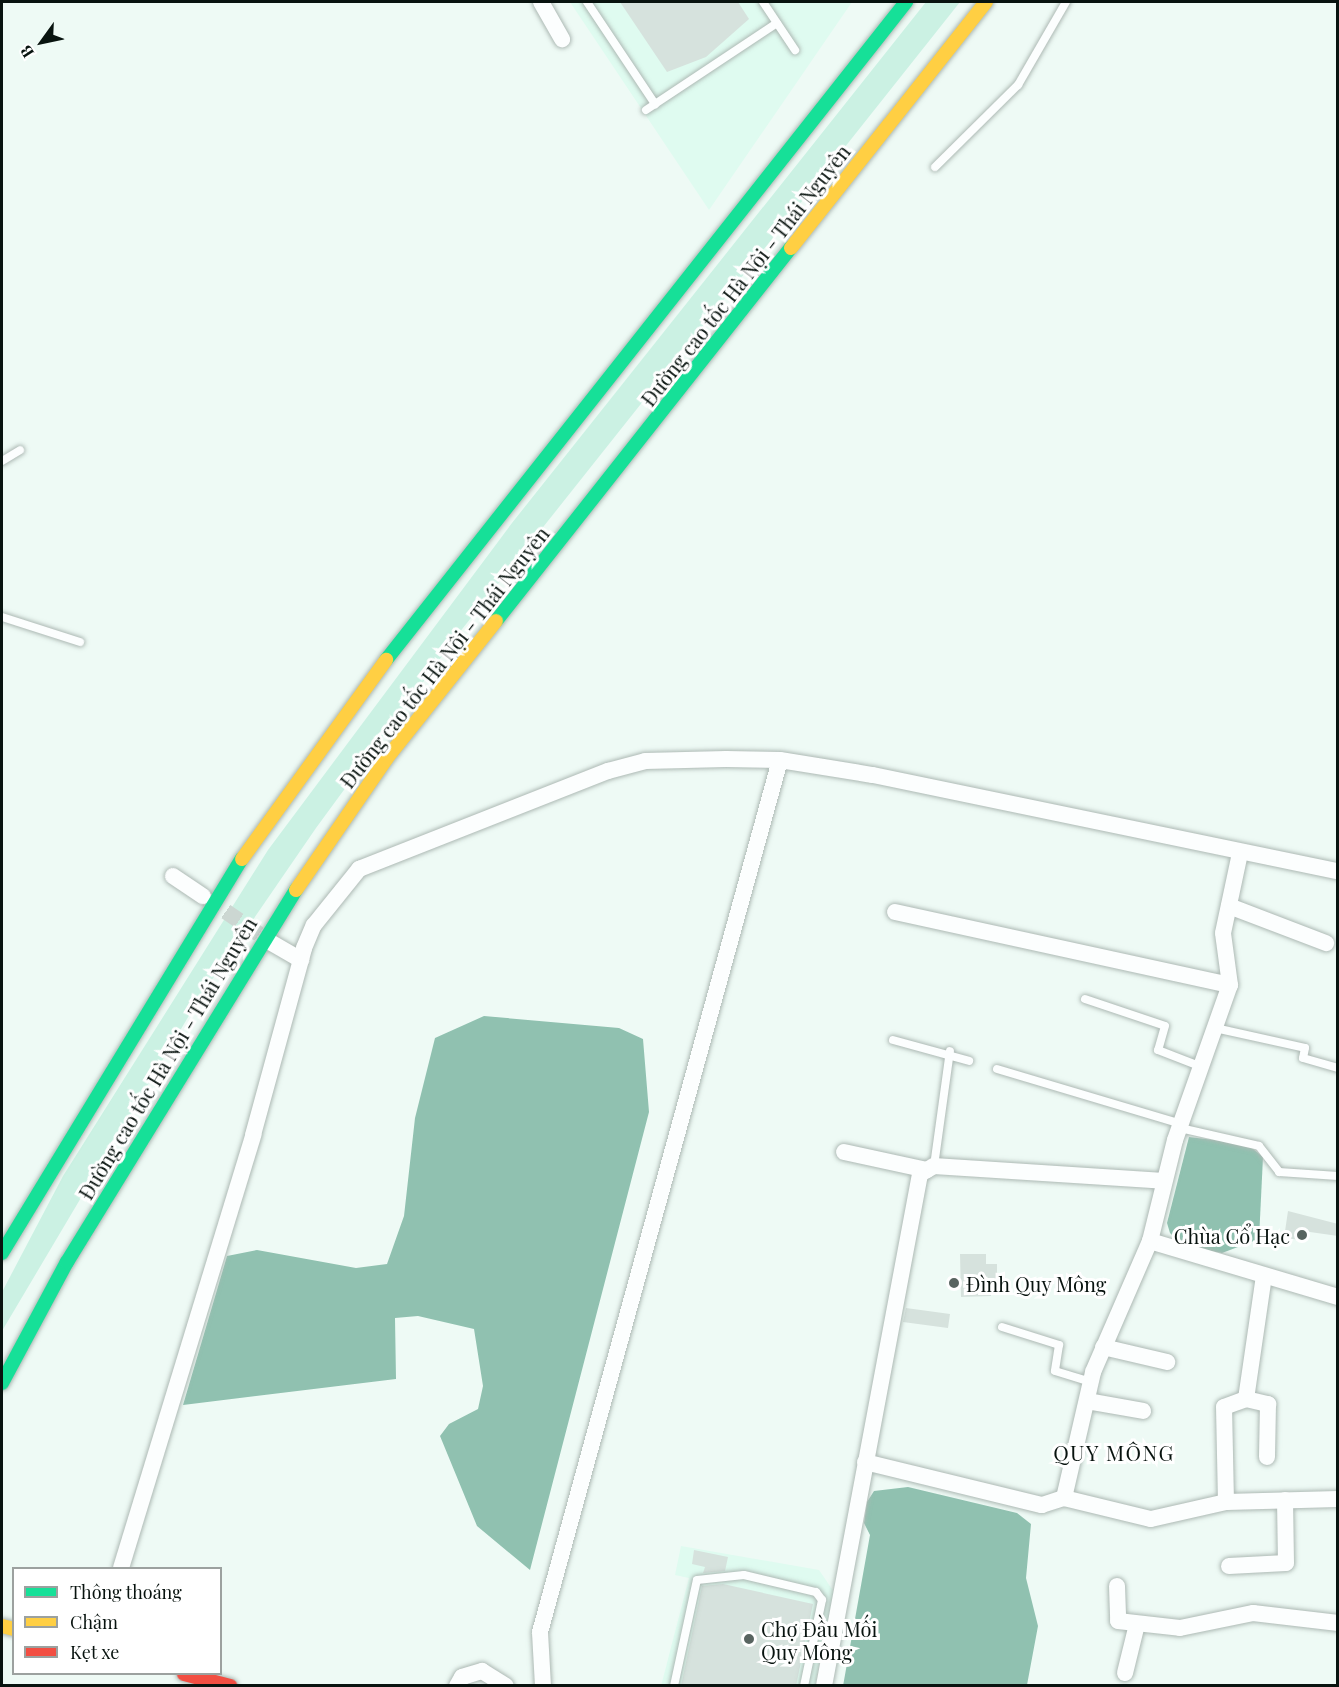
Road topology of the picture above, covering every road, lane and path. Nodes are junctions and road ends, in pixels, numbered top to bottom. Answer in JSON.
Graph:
{"nodes":[{"id":1,"x":541,"y":2,"type":"edge"},
{"id":2,"x":588,"y":2,"type":"edge"},
{"id":3,"x":762,"y":2,"type":"edge"},
{"id":4,"x":906,"y":2,"type":"edge"},
{"id":5,"x":986,"y":2,"type":"edge"},
{"id":6,"x":1066,"y":2,"type":"edge"},
{"id":7,"x":777,"y":23,"type":"junction"},
{"id":8,"x":562,"y":39,"type":"dead end"},
{"id":9,"x":795,"y":50,"type":"dead end"},
{"id":10,"x":655,"y":104,"type":"junction"},
{"id":11,"x":646,"y":110,"type":"dead end"},
{"id":12,"x":935,"y":167,"type":"dead end"},
{"id":13,"x":20,"y":450,"type":"dead end"},
{"id":14,"x":2,"y":461,"type":"edge"},
{"id":15,"x":2,"y":617,"type":"edge"},
{"id":16,"x":80,"y":642,"type":"dead end"},
{"id":17,"x":780,"y":760,"type":"junction"},
{"id":18,"x":1240,"y":854,"type":"junction"},
{"id":19,"x":1338,"y":871,"type":"edge"},
{"id":20,"x":173,"y":876,"type":"dead end"},
{"id":21,"x":203,"y":896,"type":"tunnel mouth"},
{"id":22,"x":1229,"y":906,"type":"junction"},
{"id":23,"x":896,"y":912,"type":"dead end"},
{"id":24,"x":270,"y":942,"type":"tunnel mouth"},
{"id":25,"x":1326,"y":943,"type":"dead end"},
{"id":26,"x":301,"y":960,"type":"junction"},
{"id":27,"x":1230,"y":985,"type":"junction"},
{"id":28,"x":1085,"y":999,"type":"dead end"},
{"id":29,"x":1215,"y":1028,"type":"junction"},
{"id":30,"x":893,"y":1040,"type":"dead end"},
{"id":31,"x":950,"y":1054,"type":"junction"},
{"id":32,"x":969,"y":1061,"type":"dead end"},
{"id":33,"x":1202,"y":1067,"type":"junction"},
{"id":34,"x":1338,"y":1068,"type":"edge"},
{"id":35,"x":997,"y":1069,"type":"dead end"},
{"id":36,"x":1181,"y":1126,"type":"junction"},
{"id":37,"x":844,"y":1152,"type":"dead end"},
{"id":38,"x":930,"y":1168,"type":"junction"},
{"id":39,"x":1338,"y":1176,"type":"edge"},
{"id":40,"x":1164,"y":1180,"type":"junction"},
{"id":41,"x":1150,"y":1241,"type":"junction"},
{"id":42,"x":2,"y":1253,"type":"edge"},
{"id":43,"x":1264,"y":1276,"type":"junction"},
{"id":44,"x":1338,"y":1297,"type":"edge"},
{"id":45,"x":1002,"y":1327,"type":"dead end"},
{"id":46,"x":1103,"y":1347,"type":"junction"},
{"id":47,"x":1167,"y":1362,"type":"dead end"},
{"id":48,"x":1092,"y":1382,"type":"junction"},
{"id":49,"x":2,"y":1383,"type":"edge"},
{"id":50,"x":1246,"y":1399,"type":"junction"},
{"id":51,"x":1087,"y":1401,"type":"junction"},
{"id":52,"x":1143,"y":1411,"type":"dead end"},
{"id":53,"x":1267,"y":1456,"type":"dead end"},
{"id":54,"x":865,"y":1462,"type":"junction"},
{"id":55,"x":1064,"y":1498,"type":"junction"},
{"id":56,"x":1338,"y":1499,"type":"edge"},
{"id":57,"x":1285,"y":1500,"type":"junction"},
{"id":58,"x":1226,"y":1502,"type":"junction"},
{"id":59,"x":1229,"y":1566,"type":"dead end"},
{"id":60,"x":122,"y":1567,"type":"edge"},
{"id":61,"x":1117,"y":1586,"type":"dead end"},
{"id":62,"x":1338,"y":1623,"type":"edge"},
{"id":63,"x":1137,"y":1624,"type":"junction"},
{"id":64,"x":1125,"y":1673,"type":"dead end"},
{"id":65,"x":188,"y":1675,"type":"edge"},
{"id":66,"x":230,"y":1686,"type":"edge"},
{"id":67,"x":457,"y":1686,"type":"edge"},
{"id":68,"x":506,"y":1686,"type":"edge"},
{"id":69,"x":543,"y":1686,"type":"edge"},
{"id":70,"x":674,"y":1686,"type":"edge"},
{"id":71,"x":804,"y":1686,"type":"edge"},
{"id":72,"x":824,"y":1686,"type":"edge"}],
"edges":[{"from":1,"to":8,"type":"street"},
{"from":2,"to":10,"type":"lane"},
{"from":3,"to":7,"type":"lane"},
{"from":4,"to":42,"type":"main road"},
{"from":5,"to":49,"type":"main road","name":"Đường cao tốc Hà Nội - Thái Nguyên"},
{"from":6,"to":12,"type":"lane"},
{"from":7,"to":9,"type":"lane"},
{"from":7,"to":10,"type":"lane"},
{"from":10,"to":11,"type":"lane"},
{"from":13,"to":14,"type":"lane"},
{"from":15,"to":16,"type":"lane"},
{"from":17,"to":18,"type":"street"},
{"from":17,"to":26,"type":"street"},
{"from":17,"to":69,"type":"street"},
{"from":18,"to":19,"type":"street"},
{"from":18,"to":22,"type":"street"},
{"from":20,"to":21,"type":"street"},
{"from":22,"to":25,"type":"street"},
{"from":22,"to":27,"type":"street"},
{"from":23,"to":27,"type":"street"},
{"from":24,"to":26,"type":"street"},
{"from":26,"to":60,"type":"street"},
{"from":27,"to":29,"type":"street"},
{"from":28,"to":33,"type":"lane"},
{"from":29,"to":33,"type":"street"},
{"from":29,"to":34,"type":"lane"},
{"from":30,"to":31,"type":"lane"},
{"from":31,"to":32,"type":"lane"},
{"from":31,"to":38,"type":"lane"},
{"from":33,"to":36,"type":"street"},
{"from":35,"to":36,"type":"lane"},
{"from":36,"to":39,"type":"lane"},
{"from":36,"to":40,"type":"street"},
{"from":37,"to":38,"type":"street"},
{"from":38,"to":40,"type":"street"},
{"from":38,"to":54,"type":"street"},
{"from":40,"to":41,"type":"street"},
{"from":41,"to":43,"type":"street"},
{"from":41,"to":46,"type":"street"},
{"from":43,"to":44,"type":"street"},
{"from":43,"to":50,"type":"street"},
{"from":45,"to":48,"type":"lane"},
{"from":46,"to":47,"type":"street"},
{"from":46,"to":48,"type":"street"},
{"from":48,"to":51,"type":"street"},
{"from":50,"to":53,"type":"street"},
{"from":50,"to":58,"type":"street"},
{"from":51,"to":52,"type":"street"},
{"from":51,"to":55,"type":"street"},
{"from":54,"to":55,"type":"street"},
{"from":54,"to":72,"type":"street"},
{"from":55,"to":58,"type":"street"},
{"from":56,"to":57,"type":"street"},
{"from":57,"to":58,"type":"street"},
{"from":57,"to":59,"type":"street"},
{"from":61,"to":63,"type":"street"},
{"from":62,"to":63,"type":"street"},
{"from":63,"to":64,"type":"street"},
{"from":65,"to":66,"type":"main road"},
{"from":67,"to":68,"type":"street"},
{"from":70,"to":71,"type":"lane"}]}
